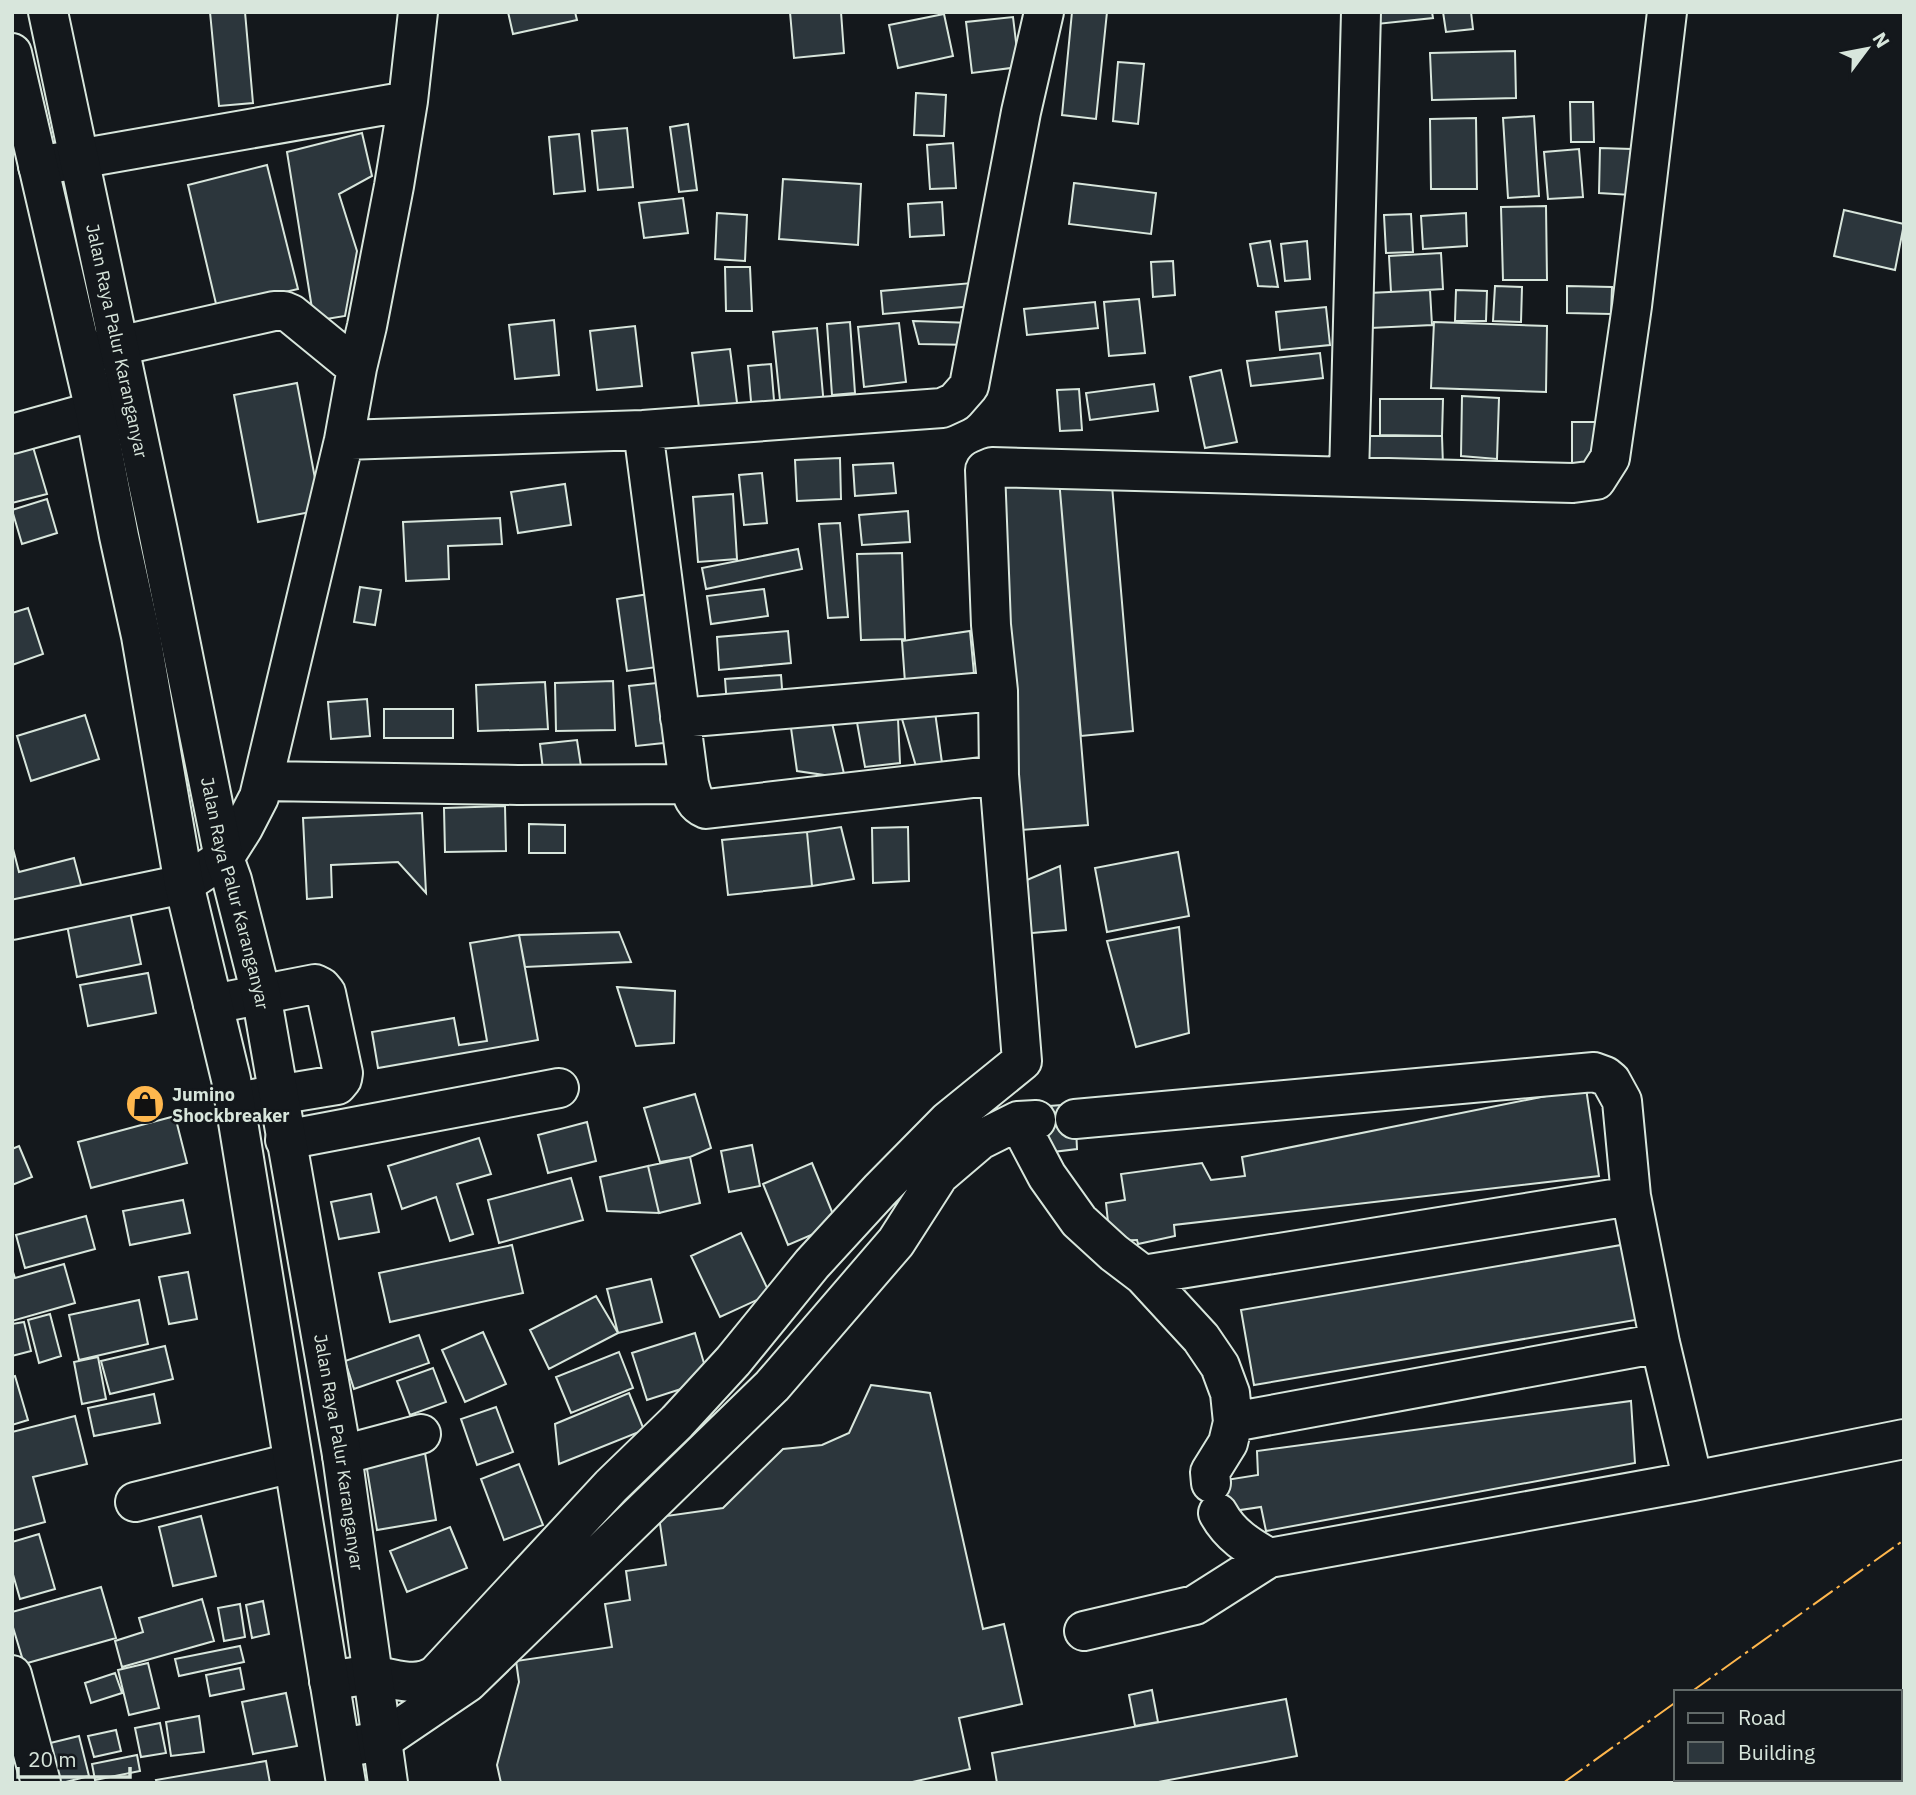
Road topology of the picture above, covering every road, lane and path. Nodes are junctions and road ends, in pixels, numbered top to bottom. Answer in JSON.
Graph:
{"nodes":[{"id":1,"x":48,"y":12,"type":"edge"},
{"id":2,"x":418,"y":12,"type":"edge"},
{"id":3,"x":1044,"y":12,"type":"edge"},
{"id":4,"x":1361,"y":12,"type":"edge"},
{"id":5,"x":1667,"y":12,"type":"edge"},
{"id":6,"x":12,"y":52,"type":"edge"},
{"id":7,"x":408,"y":101,"type":"junction"},
{"id":8,"x":79,"y":157,"type":"junction"},
{"id":9,"x":38,"y":166,"type":"junction"},
{"id":10,"x":118,"y":346,"type":"junction"},
{"id":11,"x":82,"y":354,"type":"junction"},
{"id":12,"x":357,"y":368,"type":"junction"},
{"id":13,"x":113,"y":408,"type":"junction"},
{"id":14,"x":643,"y":430,"type":"junction"},
{"id":15,"x":12,"y":434,"type":"edge"},
{"id":16,"x":344,"y":440,"type":"junction"},
{"id":17,"x":1349,"y":477,"type":"junction"},
{"id":18,"x":998,"y":691,"type":"junction"},
{"id":19,"x":680,"y":718,"type":"junction"},
{"id":20,"x":999,"y":775,"type":"junction"},
{"id":21,"x":263,"y":780,"type":"junction"},
{"id":22,"x":690,"y":784,"type":"junction"},
{"id":23,"x":224,"y":858,"type":"junction"},
{"id":24,"x":184,"y":884,"type":"junction"},
{"id":25,"x":12,"y":920,"type":"edge"},
{"id":26,"x":261,"y":995,"type":"junction"},
{"id":27,"x":213,"y":1004,"type":"junction"},
{"id":28,"x":559,"y":1088,"type":"dead end"},
{"id":29,"x":278,"y":1096,"type":"junction"},
{"id":30,"x":234,"y":1102,"type":"junction"},
{"id":31,"x":1075,"y":1119,"type":"dead end"},
{"id":32,"x":285,"y":1140,"type":"junction"},
{"id":33,"x":1631,"y":1196,"type":"junction"},
{"id":34,"x":1143,"y":1275,"type":"junction"},
{"id":35,"x":1660,"y":1343,"type":"junction"},
{"id":36,"x":1233,"y":1422,"type":"junction"},
{"id":37,"x":421,"y":1434,"type":"dead end"},
{"id":38,"x":1904,"y":1438,"type":"edge"},
{"id":39,"x":342,"y":1455,"type":"junction"},
{"id":40,"x":292,"y":1463,"type":"junction"},
{"id":41,"x":1693,"y":1481,"type":"junction"},
{"id":42,"x":135,"y":1502,"type":"dead end"},
{"id":43,"x":1269,"y":1558,"type":"junction"},
{"id":44,"x":1084,"y":1631,"type":"dead end"},
{"id":45,"x":12,"y":1675,"type":"edge"},
{"id":46,"x":373,"y":1676,"type":"junction"},
{"id":47,"x":329,"y":1681,"type":"junction"},
{"id":48,"x":381,"y":1741,"type":"junction"},
{"id":49,"x":22,"y":1747,"type":"edge"},
{"id":50,"x":343,"y":1765,"type":"edge"},
{"id":51,"x":41,"y":1783,"type":"edge"},
{"id":52,"x":388,"y":1783,"type":"edge"}],
"edges":[{"from":1,"to":8,"type":"street","name":"Jalan Raya Palur Karanganyar"},
{"from":2,"to":7,"type":"street"},
{"from":3,"to":14,"type":"street"},
{"from":4,"to":17,"type":"street"},
{"from":5,"to":17,"type":"street"},
{"from":6,"to":9,"type":"street","name":"Jalan Raya Palur Karanganyar"},
{"from":7,"to":8,"type":"street"},
{"from":7,"to":12,"type":"street"},
{"from":8,"to":9,"type":"street"},
{"from":8,"to":10,"type":"street","name":"Jalan Raya Palur Karanganyar"},
{"from":9,"to":11,"type":"street","name":"Jalan Raya Palur Karanganyar"},
{"from":10,"to":11,"type":"street"},
{"from":10,"to":12,"type":"street"},
{"from":10,"to":13,"type":"street","name":"Jalan Raya Palur Karanganyar"},
{"from":11,"to":13,"type":"street","name":"Jalan Raya Palur Karanganyar"},
{"from":12,"to":16,"type":"street"},
{"from":13,"to":15,"type":"street"},
{"from":13,"to":23,"type":"street","name":"Jalan Raya Palur Karanganyar"},
{"from":13,"to":24,"type":"street","name":"Jalan Raya Palur Karanganyar"},
{"from":14,"to":16,"type":"street"},
{"from":14,"to":19,"type":"street"},
{"from":16,"to":21,"type":"street"},
{"from":17,"to":18,"type":"street"},
{"from":18,"to":19,"type":"street"},
{"from":18,"to":20,"type":"street"},
{"from":19,"to":22,"type":"street"},
{"from":20,"to":22,"type":"street"},
{"from":20,"to":46,"type":"street"},
{"from":21,"to":22,"type":"street"},
{"from":21,"to":23,"type":"street"},
{"from":23,"to":24,"type":"street"},
{"from":23,"to":26,"type":"street","name":"Jalan Raya Palur Karanganyar"},
{"from":24,"to":25,"type":"street"},
{"from":24,"to":27,"type":"street","name":"Jalan Raya Palur Karanganyar"},
{"from":26,"to":27,"type":"street"},
{"from":26,"to":29,"type":"street","name":"Jalan Raya Palur Karanganyar"},
{"from":26,"to":29,"type":"street"},
{"from":27,"to":30,"type":"street","name":"Jalan Raya Palur Karanganyar"},
{"from":28,"to":32,"type":"street"},
{"from":29,"to":30,"type":"street"},
{"from":29,"to":32,"type":"street","name":"Jalan Raya Palur Karanganyar"},
{"from":30,"to":40,"type":"street","name":"Jalan Raya Palur Karanganyar"},
{"from":31,"to":33,"type":"street"},
{"from":32,"to":39,"type":"street","name":"Jalan Raya Palur Karanganyar"},
{"from":33,"to":34,"type":"street"},
{"from":33,"to":35,"type":"street"},
{"from":34,"to":36,"type":"street"},
{"from":34,"to":48,"type":"street"},
{"from":35,"to":36,"type":"street"},
{"from":35,"to":41,"type":"street"},
{"from":36,"to":43,"type":"street"},
{"from":37,"to":39,"type":"street"},
{"from":38,"to":41,"type":"street"},
{"from":39,"to":46,"type":"street","name":"Jalan Raya Palur Karanganyar"},
{"from":40,"to":42,"type":"street"},
{"from":40,"to":47,"type":"street","name":"Jalan Raya Palur Karanganyar"},
{"from":41,"to":43,"type":"street"},
{"from":43,"to":44,"type":"street"},
{"from":45,"to":49,"type":"street"},
{"from":46,"to":47,"type":"street"},
{"from":46,"to":48,"type":"street","name":"Jalan Raya Palur Karanganyar"},
{"from":47,"to":50,"type":"street","name":"Jalan Raya Palur Karanganyar"},
{"from":48,"to":50,"type":"street"},
{"from":48,"to":52,"type":"street","name":"Jalan Raya Palur Karanganyar"},
{"from":49,"to":51,"type":"street"}]}
